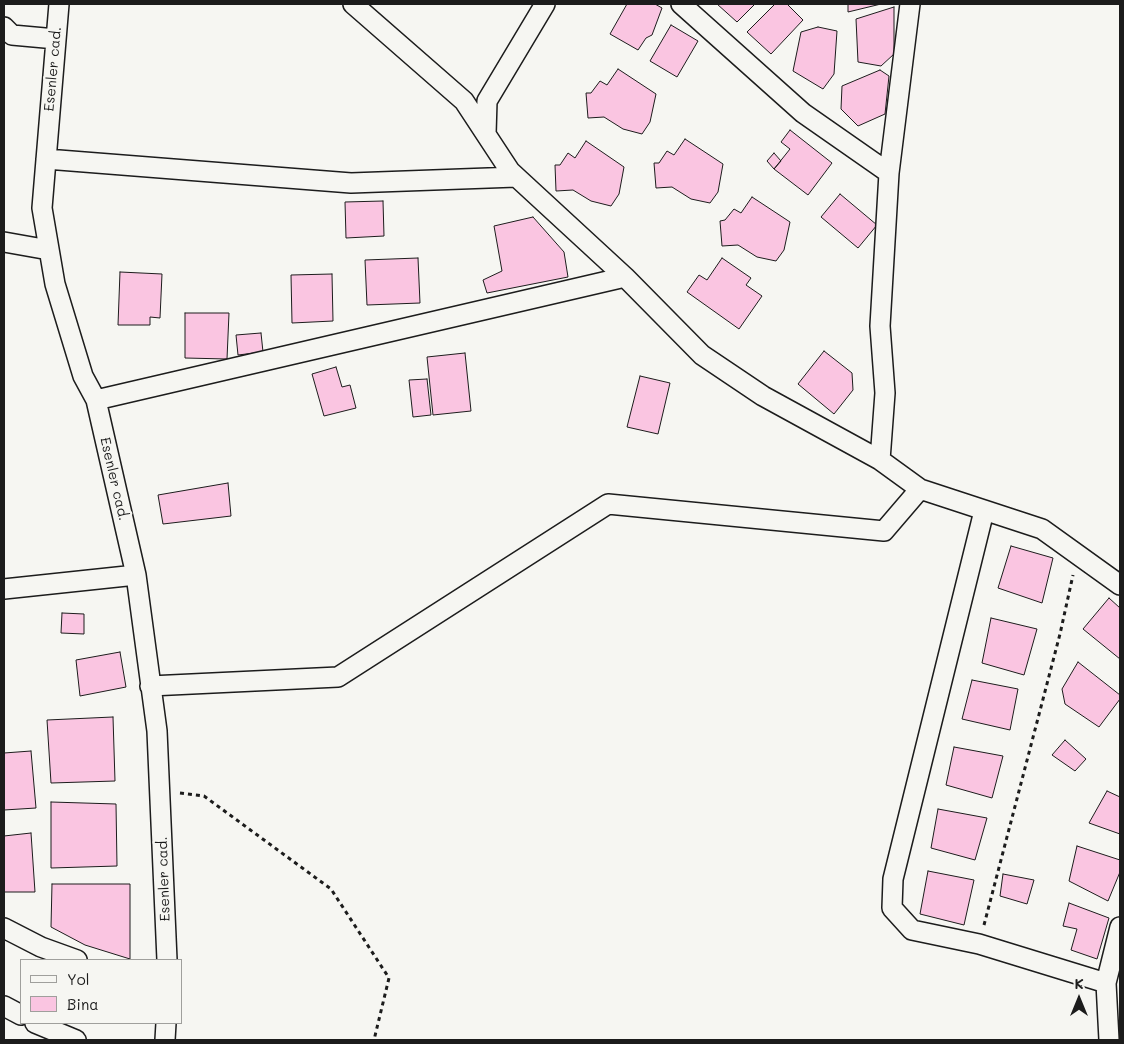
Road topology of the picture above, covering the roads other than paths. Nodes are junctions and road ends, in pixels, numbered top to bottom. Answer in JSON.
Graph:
{"nodes":[{"id":1,"x":59,"y":4,"type":"edge"},
{"id":2,"x":353,"y":4,"type":"edge"},
{"id":3,"x":544,"y":4,"type":"edge"},
{"id":4,"x":681,"y":4,"type":"edge"},
{"id":5,"x":910,"y":4,"type":"edge"},
{"id":6,"x":4,"y":27,"type":"edge"},
{"id":7,"x":56,"y":39,"type":"junction"},
{"id":8,"x":486,"y":134,"type":"junction"},
{"id":9,"x":46,"y":158,"type":"junction"},
{"id":10,"x":889,"y":174,"type":"junction"},
{"id":11,"x":516,"y":177,"type":"junction"},
{"id":12,"x":4,"y":242,"type":"edge"},
{"id":13,"x":50,"y":250,"type":"junction"},
{"id":14,"x":625,"y":277,"type":"junction"},
{"id":15,"x":96,"y":400,"type":"junction"},
{"id":16,"x":880,"y":460,"type":"junction"},
{"id":17,"x":920,"y":488,"type":"junction"},
{"id":18,"x":984,"y":512,"type":"junction"},
{"id":19,"x":136,"y":575,"type":"junction"},
{"id":20,"x":1120,"y":585,"type":"edge"},
{"id":21,"x":4,"y":589,"type":"edge"},
{"id":22,"x":150,"y":686,"type":"junction"},
{"id":23,"x":1120,"y":927,"type":"edge"},
{"id":24,"x":4,"y":928,"type":"edge"},
{"id":25,"x":74,"y":959,"type":"edge"},
{"id":26,"x":167,"y":959,"type":"edge"},
{"id":27,"x":1106,"y":983,"type":"junction"},
{"id":28,"x":4,"y":1006,"type":"edge"},
{"id":29,"x":20,"y":1014,"type":"edge"},
{"id":30,"x":37,"y":1024,"type":"edge"},
{"id":31,"x":166,"y":1024,"type":"edge"},
{"id":32,"x":76,"y":1040,"type":"edge"},
{"id":33,"x":165,"y":1040,"type":"edge"},
{"id":34,"x":1109,"y":1040,"type":"edge"}],
"edges":[{"from":1,"to":7,"type":"street","name":"Esenler cad."},
{"from":2,"to":8,"type":"street"},
{"from":3,"to":8,"type":"street"},
{"from":4,"to":10,"type":"street"},
{"from":5,"to":10,"type":"street"},
{"from":6,"to":7,"type":"street"},
{"from":7,"to":9,"type":"street","name":"Esenler cad."},
{"from":8,"to":11,"type":"street"},
{"from":9,"to":11,"type":"street"},
{"from":9,"to":13,"type":"street","name":"Esenler cad."},
{"from":10,"to":16,"type":"street"},
{"from":11,"to":14,"type":"street"},
{"from":12,"to":13,"type":"street"},
{"from":13,"to":15,"type":"street","name":"Esenler cad."},
{"from":14,"to":15,"type":"street"},
{"from":14,"to":16,"type":"street"},
{"from":15,"to":19,"type":"street","name":"Esenler cad."},
{"from":16,"to":17,"type":"street"},
{"from":17,"to":18,"type":"street"},
{"from":17,"to":22,"type":"street"},
{"from":18,"to":20,"type":"street"},
{"from":18,"to":27,"type":"street"},
{"from":19,"to":21,"type":"street"},
{"from":19,"to":22,"type":"street","name":"Esenler cad."},
{"from":22,"to":26,"type":"street","name":"Esenler cad."},
{"from":23,"to":27,"type":"street"},
{"from":24,"to":25,"type":"street"},
{"from":27,"to":34,"type":"street"},
{"from":28,"to":29,"type":"street"},
{"from":30,"to":32,"type":"street"},
{"from":31,"to":33,"type":"street"}]}
